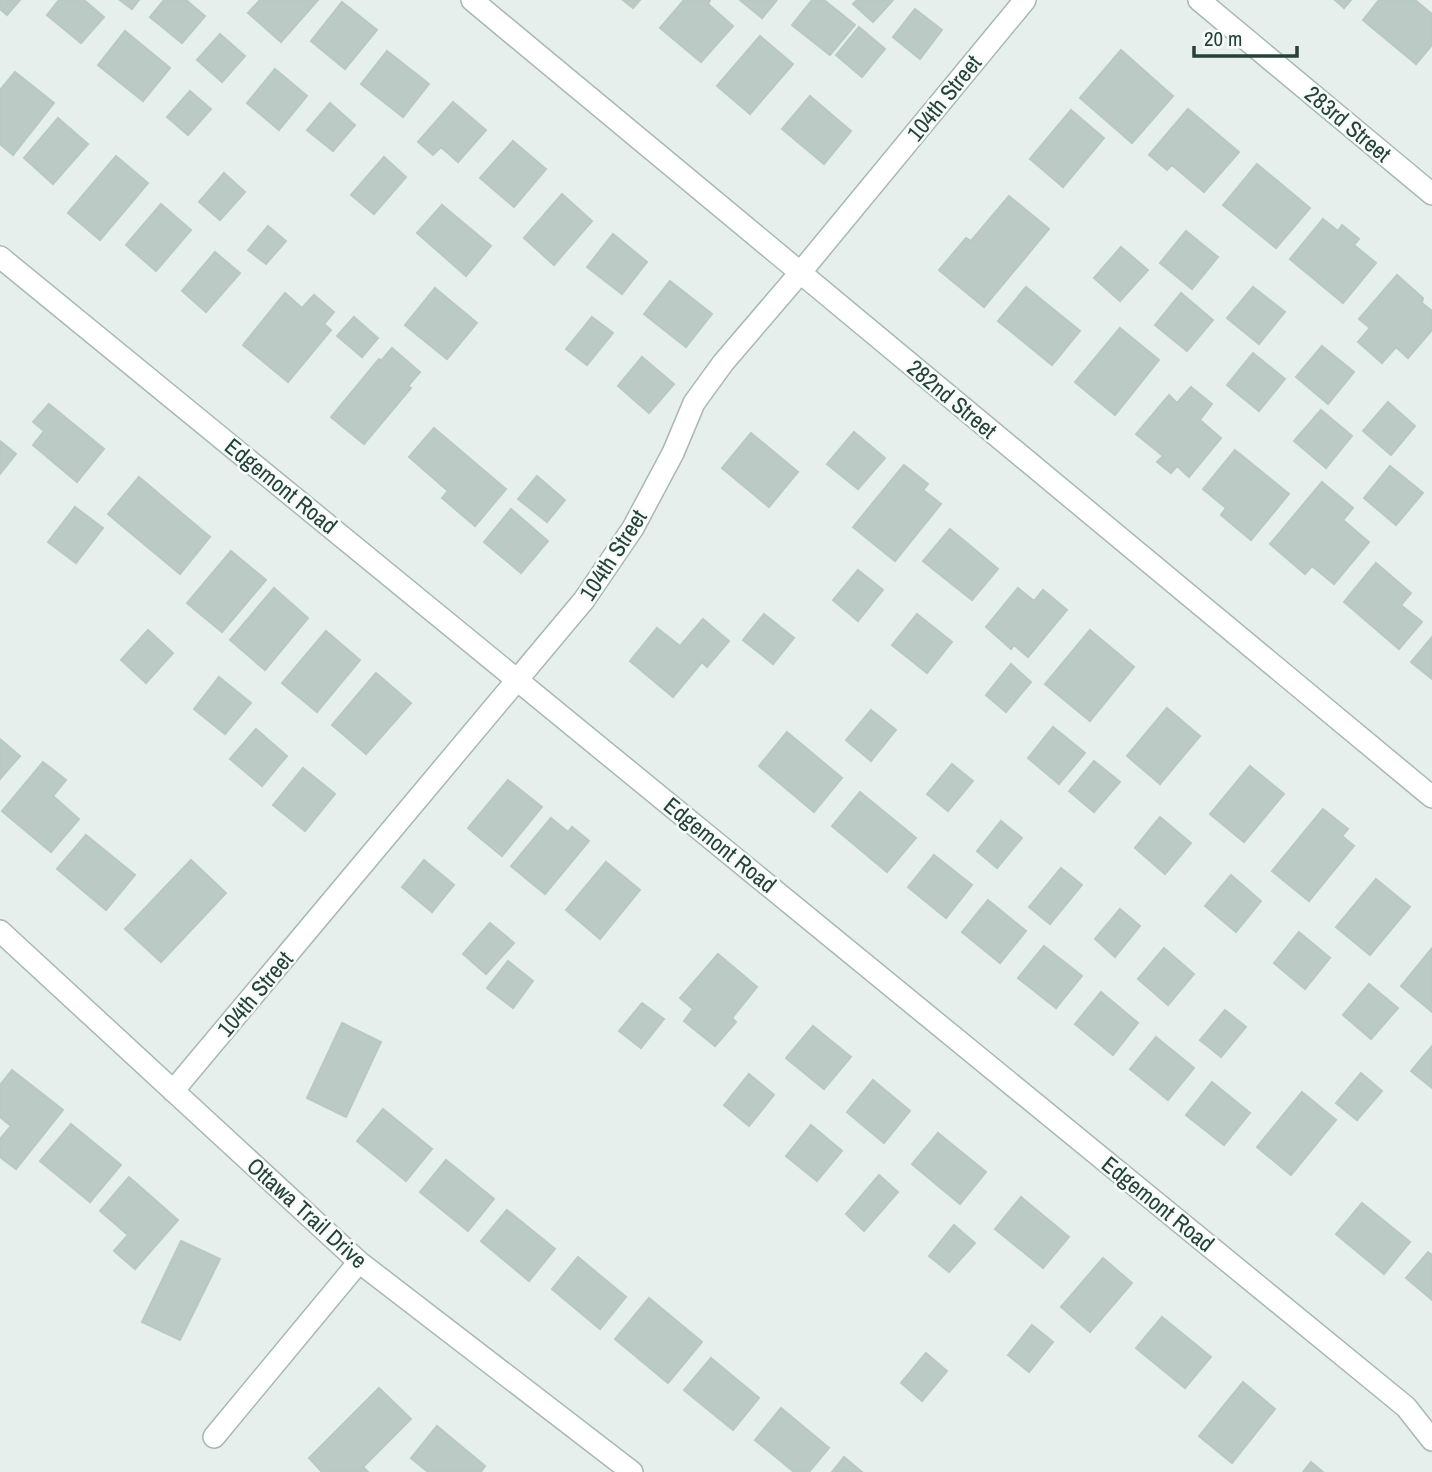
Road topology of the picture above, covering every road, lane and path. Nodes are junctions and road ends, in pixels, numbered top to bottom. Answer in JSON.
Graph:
{"nodes":[{"id":1,"x":472,"y":0,"type":"edge"},
{"id":2,"x":1025,"y":0,"type":"edge"},
{"id":3,"x":1199,"y":0,"type":"edge"},
{"id":4,"x":1432,"y":194,"type":"edge"},
{"id":5,"x":0,"y":257,"type":"edge"},
{"id":6,"x":800,"y":273,"type":"junction"},
{"id":7,"x":518,"y":680,"type":"junction"},
{"id":8,"x":1432,"y":797,"type":"edge"},
{"id":9,"x":0,"y":931,"type":"edge"},
{"id":10,"x":173,"y":1091,"type":"junction"},
{"id":11,"x":359,"y":1262,"type":"junction"},
{"id":12,"x":214,"y":1437,"type":"dead end"},
{"id":13,"x":1431,"y":1437,"type":"edge"},
{"id":14,"x":632,"y":1472,"type":"edge"}],
"edges":[{"from":1,"to":6,"type":"street","name":"282nd Street"},
{"from":2,"to":6,"type":"street","name":"104th Street"},
{"from":3,"to":4,"type":"street","name":"283rd Street"},
{"from":5,"to":7,"type":"street","name":"Edgemont Road"},
{"from":6,"to":7,"type":"street","name":"104th Street"},
{"from":6,"to":8,"type":"street","name":"282nd Street"},
{"from":7,"to":10,"type":"street","name":"104th Street"},
{"from":7,"to":13,"type":"street","name":"Edgemont Road"},
{"from":9,"to":10,"type":"street","name":"Ottawa Trail Drive"},
{"from":10,"to":11,"type":"street","name":"Ottawa Trail Drive"},
{"from":11,"to":12,"type":"street"},
{"from":11,"to":14,"type":"street","name":"Ottawa Trail Drive"}]}
